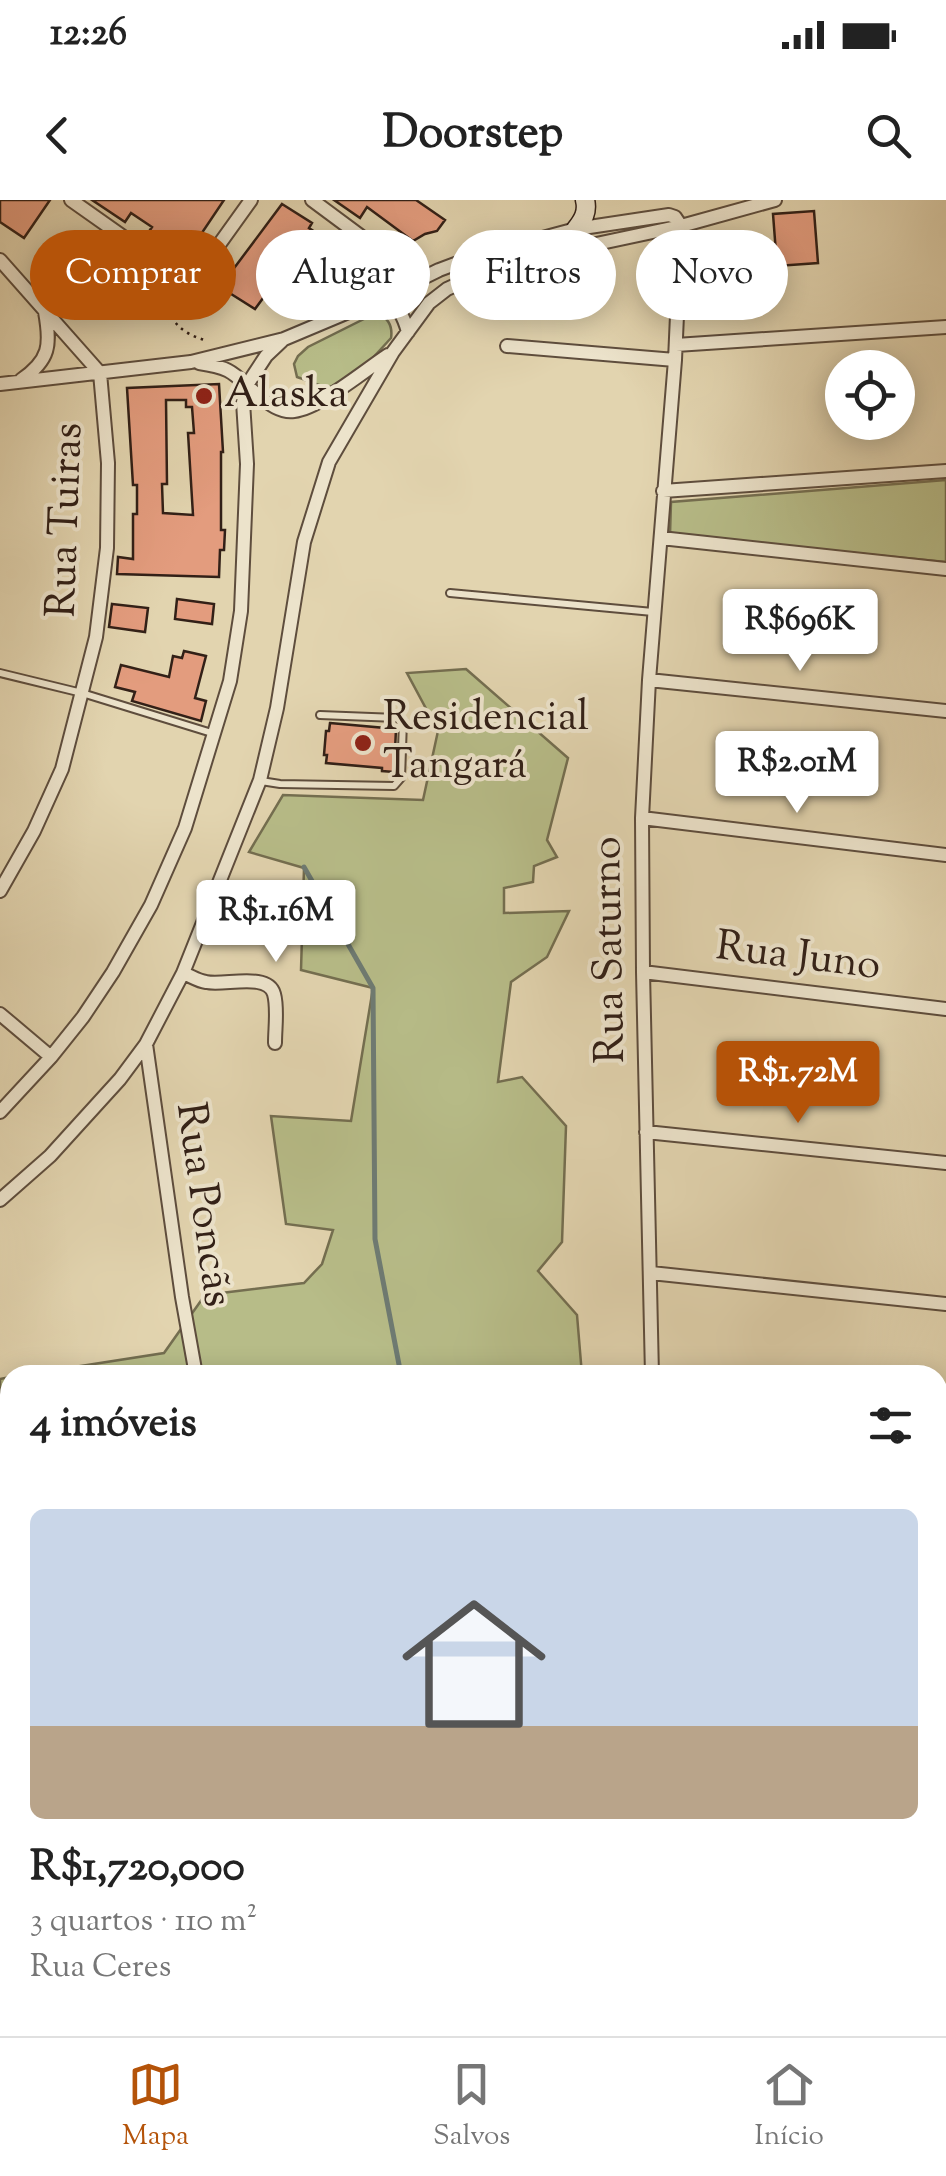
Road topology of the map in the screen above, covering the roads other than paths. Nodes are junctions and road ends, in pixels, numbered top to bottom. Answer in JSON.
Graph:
{"nodes":[{"id":1,"x":71,"y":200,"type":"edge"},
{"id":2,"x":252,"y":200,"type":"edge"},
{"id":3,"x":312,"y":200,"type":"edge"},
{"id":4,"x":585,"y":200,"type":"edge"},
{"id":5,"x":775,"y":200,"type":"edge"},
{"id":6,"x":680,"y":226,"type":"junction"},
{"id":7,"x":576,"y":229,"type":"junction"},
{"id":8,"x":352,"y":230,"type":"edge"},
{"id":9,"x":0,"y":260,"type":"edge"},
{"id":10,"x":430,"y":274,"type":"edge"},
{"id":11,"x":30,"y":293,"type":"edge"},
{"id":12,"x":46,"y":320,"type":"edge"},
{"id":13,"x":54,"y":320,"type":"edge"},
{"id":14,"x":331,"y":320,"type":"edge"},
{"id":15,"x":404,"y":320,"type":"edge"},
{"id":16,"x":946,"y":327,"type":"edge"},
{"id":17,"x":408,"y":332,"type":"junction"},
{"id":18,"x":284,"y":340,"type":"junction"},
{"id":19,"x":676,"y":345,"type":"junction"},
{"id":20,"x":507,"y":346,"type":"dead end"},
{"id":21,"x":393,"y":352,"type":"junction"},
{"id":22,"x":675,"y":360,"type":"junction"},
{"id":23,"x":192,"y":362,"type":"junction"},
{"id":24,"x":100,"y":373,"type":"junction"},
{"id":25,"x":20,"y":381,"type":"junction"},
{"id":26,"x":0,"y":384,"type":"edge"},
{"id":27,"x":247,"y":384,"type":"junction"},
{"id":28,"x":946,"y":471,"type":"edge"},
{"id":29,"x":663,"y":492,"type":"junction"},
{"id":30,"x":660,"y":538,"type":"junction"},
{"id":31,"x":946,"y":569,"type":"edge"},
{"id":32,"x":450,"y":593,"type":"dead end"},
{"id":33,"x":654,"y":612,"type":"junction"},
{"id":34,"x":0,"y":674,"type":"edge"},
{"id":35,"x":649,"y":680,"type":"junction"},
{"id":36,"x":82,"y":693,"type":"junction"},
{"id":37,"x":946,"y":712,"type":"edge"},
{"id":38,"x":320,"y":715,"type":"dead end"},
{"id":39,"x":215,"y":734,"type":"junction"},
{"id":40,"x":260,"y":780,"type":"junction"},
{"id":41,"x":642,"y":818,"type":"junction"},
{"id":42,"x":946,"y":856,"type":"edge"},
{"id":43,"x":0,"y":890,"type":"edge"},
{"id":44,"x":643,"y":972,"type":"junction"},
{"id":45,"x":183,"y":973,"type":"junction"},
{"id":46,"x":946,"y":1009,"type":"edge"},
{"id":47,"x":0,"y":1014,"type":"edge"},
{"id":48,"x":275,"y":1043,"type":"dead end"},
{"id":49,"x":146,"y":1044,"type":"junction"},
{"id":50,"x":51,"y":1057,"type":"junction"},
{"id":51,"x":0,"y":1112,"type":"edge"},
{"id":52,"x":646,"y":1132,"type":"junction"},
{"id":53,"x":946,"y":1163,"type":"edge"},
{"id":54,"x":0,"y":1200,"type":"edge"},
{"id":55,"x":651,"y":1273,"type":"junction"},
{"id":56,"x":946,"y":1304,"type":"edge"},
{"id":57,"x":194,"y":1365,"type":"edge"},
{"id":58,"x":652,"y":1365,"type":"edge"}],
"edges":[{"from":1,"to":2,"type":"street"},
{"from":3,"to":8,"type":"street"},
{"from":4,"to":7,"type":"main road"},
{"from":5,"to":6,"type":"street"},
{"from":6,"to":7,"type":"street"},
{"from":6,"to":17,"type":"street"},
{"from":6,"to":19,"type":"street","name":"Rua Saturno"},
{"from":7,"to":10,"type":"street"},
{"from":9,"to":11,"type":"street"},
{"from":12,"to":25,"type":"street"},
{"from":13,"to":24,"type":"street"},
{"from":14,"to":18,"type":"street"},
{"from":15,"to":17,"type":"street"},
{"from":16,"to":19,"type":"street"},
{"from":17,"to":21,"type":"street"},
{"from":18,"to":23,"type":"street"},
{"from":18,"to":27,"type":"street"},
{"from":19,"to":22,"type":"street","name":"Rua Saturno"},
{"from":20,"to":22,"type":"street"},
{"from":21,"to":27,"type":"street"},
{"from":21,"to":40,"type":"street"},
{"from":22,"to":29,"type":"street","name":"Rua Saturno"},
{"from":23,"to":24,"type":"street"},
{"from":23,"to":27,"type":"street"},
{"from":24,"to":25,"type":"street"},
{"from":24,"to":36,"type":"street","name":"Rua Tuiras"},
{"from":25,"to":26,"type":"street"},
{"from":27,"to":39,"type":"street"},
{"from":28,"to":29,"type":"street"},
{"from":29,"to":30,"type":"street","name":"Rua Saturno"},
{"from":30,"to":31,"type":"street"},
{"from":30,"to":33,"type":"street","name":"Rua Saturno"},
{"from":32,"to":33,"type":"lane"},
{"from":33,"to":35,"type":"street","name":"Rua Saturno"},
{"from":34,"to":36,"type":"lane"},
{"from":35,"to":37,"type":"street"},
{"from":35,"to":41,"type":"street","name":"Rua Saturno"},
{"from":36,"to":39,"type":"lane"},
{"from":36,"to":43,"type":"street","name":"Rua Tuiras"},
{"from":38,"to":40,"type":"lane"},
{"from":39,"to":50,"type":"street"},
{"from":40,"to":45,"type":"street"},
{"from":41,"to":42,"type":"street"},
{"from":41,"to":44,"type":"street","name":"Rua Saturno"},
{"from":44,"to":46,"type":"street","name":"Rua Juno"},
{"from":44,"to":52,"type":"street","name":"Rua Saturno"},
{"from":45,"to":48,"type":"street"},
{"from":45,"to":49,"type":"street"},
{"from":47,"to":50,"type":"street"},
{"from":49,"to":54,"type":"street"},
{"from":49,"to":57,"type":"street","name":"Rua Poncãs"},
{"from":50,"to":51,"type":"street"},
{"from":52,"to":53,"type":"street"},
{"from":52,"to":55,"type":"street","name":"Rua Saturno"},
{"from":55,"to":56,"type":"street"},
{"from":55,"to":58,"type":"street","name":"Rua Saturno"}]}
